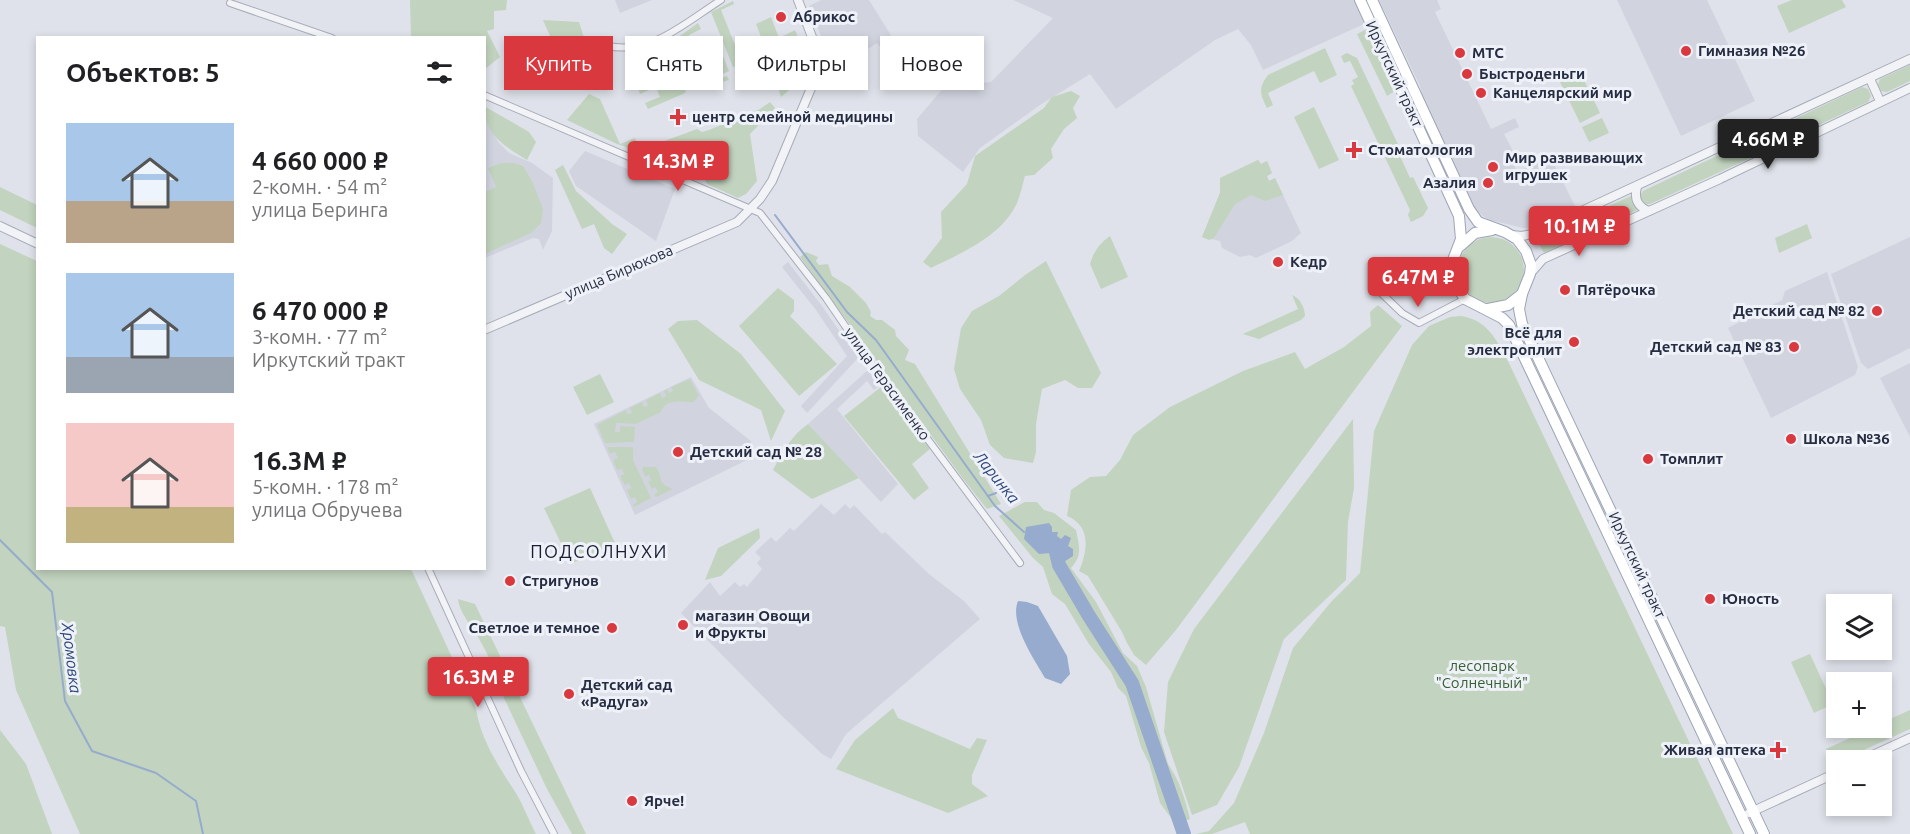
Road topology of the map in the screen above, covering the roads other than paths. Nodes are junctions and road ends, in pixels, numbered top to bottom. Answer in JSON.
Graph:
{"nodes":[{"id":1,"x":721,"y":0,"type":"edge"},
{"id":2,"x":798,"y":0,"type":"edge"},
{"id":3,"x":1360,"y":0,"type":"edge"},
{"id":4,"x":1372,"y":0,"type":"edge"},
{"id":5,"x":230,"y":3,"type":"dead end"},
{"id":6,"x":326,"y":36,"type":"edge"},
{"id":7,"x":613,"y":47,"type":"edge"},
{"id":8,"x":1910,"y":59,"type":"edge"},
{"id":9,"x":1870,"y":79,"type":"junction"},
{"id":10,"x":1910,"y":88,"type":"edge"},
{"id":11,"x":486,"y":96,"type":"edge"},
{"id":12,"x":1880,"y":101,"type":"junction"},
{"id":13,"x":1744,"y":138,"type":"junction"},
{"id":14,"x":1758,"y":160,"type":"junction"},
{"id":15,"x":1637,"y":187,"type":"junction"},
{"id":16,"x":751,"y":210,"type":"junction"},
{"id":17,"x":1649,"y":211,"type":"junction"},
{"id":18,"x":0,"y":226,"type":"edge"},
{"id":19,"x":1498,"y":231,"type":"junction"},
{"id":20,"x":1511,"y":235,"type":"junction"},
{"id":21,"x":36,"y":243,"type":"edge"},
{"id":22,"x":1457,"y":249,"type":"junction"},
{"id":23,"x":1530,"y":274,"type":"junction"},
{"id":24,"x":1375,"y":287,"type":"dead end"},
{"id":25,"x":1522,"y":294,"type":"junction"},
{"id":26,"x":1465,"y":299,"type":"junction"},
{"id":27,"x":1484,"y":308,"type":"junction"},
{"id":28,"x":486,"y":329,"type":"edge"},
{"id":29,"x":1020,"y":563,"type":"dead end"},
{"id":30,"x":429,"y":570,"type":"edge"},
{"id":31,"x":1910,"y":738,"type":"edge"},
{"id":32,"x":1884,"y":750,"type":"edge"},
{"id":33,"x":1826,"y":778,"type":"edge"},
{"id":34,"x":1753,"y":812,"type":"junction"},
{"id":35,"x":1742,"y":817,"type":"junction"},
{"id":36,"x":554,"y":834,"type":"edge"},
{"id":37,"x":1750,"y":834,"type":"edge"},
{"id":38,"x":1764,"y":834,"type":"edge"}],
"edges":[{"from":1,"to":7,"type":"street"},
{"from":2,"to":16,"type":"street","name":"улица Бирюкова"},
{"from":3,"to":22,"type":"main road","name":"Иркутский тракт"},
{"from":4,"to":19,"type":"main road","name":"Иркутский тракт"},
{"from":5,"to":6,"type":"street"},
{"from":8,"to":9,"type":"street"},
{"from":9,"to":12,"type":"street"},
{"from":9,"to":13,"type":"street"},
{"from":10,"to":12,"type":"street"},
{"from":11,"to":16,"type":"street"},
{"from":12,"to":14,"type":"street"},
{"from":13,"to":14,"type":"street"},
{"from":13,"to":15,"type":"street"},
{"from":14,"to":17,"type":"street"},
{"from":15,"to":17,"type":"street"},
{"from":15,"to":20,"type":"street"},
{"from":16,"to":28,"type":"street","name":"улица Бирюкова"},
{"from":16,"to":29,"type":"street","name":"улица Герасименко"},
{"from":17,"to":23,"type":"street"},
{"from":18,"to":21,"type":"street"},
{"from":19,"to":20,"type":"main road","name":"Иркутский тракт"},
{"from":19,"to":22,"type":"main road","name":"Иркутский тракт"},
{"from":20,"to":23,"type":"main road"},
{"from":22,"to":26,"type":"main road","name":"Иркутский тракт"},
{"from":23,"to":25,"type":"main road","name":"Иркутский тракт"},
{"from":24,"to":26,"type":"street"},
{"from":25,"to":27,"type":"main road"},
{"from":25,"to":34,"type":"main road","name":"Иркутский тракт"},
{"from":26,"to":27,"type":"main road","name":"Иркутский тракт"},
{"from":27,"to":35,"type":"main road","name":"Иркутский тракт"},
{"from":30,"to":36,"type":"street"},
{"from":31,"to":32,"type":"street"},
{"from":33,"to":34,"type":"street"},
{"from":34,"to":35,"type":"street"},
{"from":34,"to":38,"type":"main road","name":"Иркутский тракт"},
{"from":35,"to":37,"type":"main road","name":"Иркутский тракт"}]}
